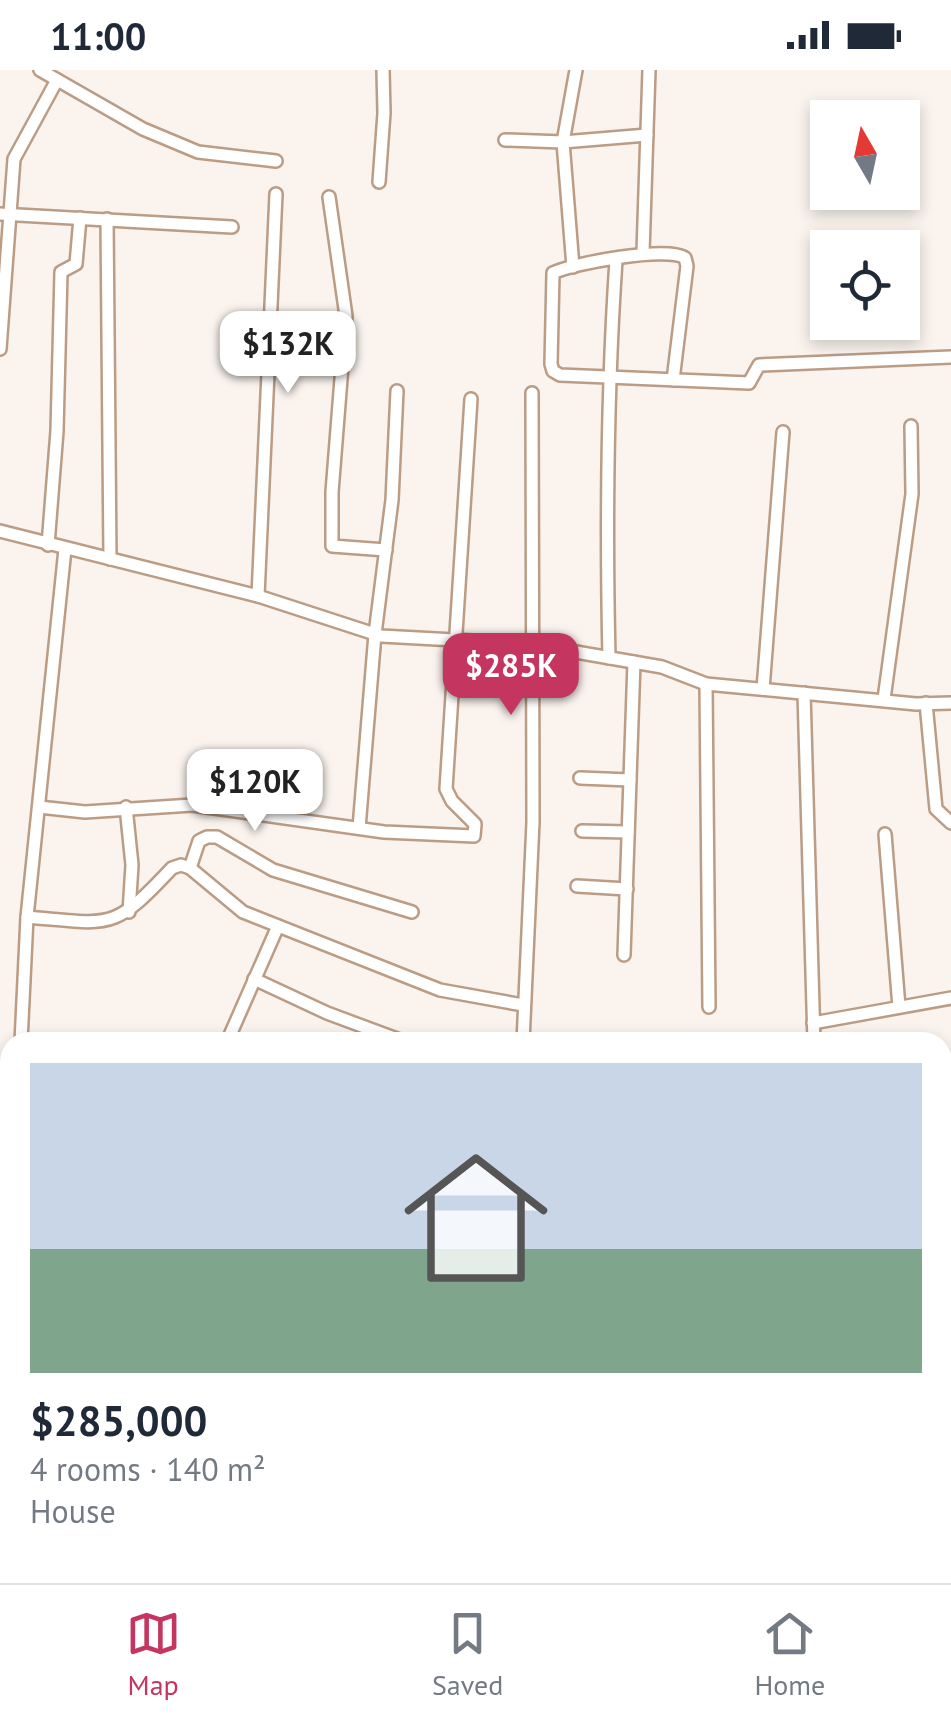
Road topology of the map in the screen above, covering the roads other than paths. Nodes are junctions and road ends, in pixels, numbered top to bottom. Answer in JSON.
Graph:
{"nodes":[{"id":1,"x":40,"y":70,"type":"edge"},
{"id":2,"x":383,"y":70,"type":"edge"},
{"id":3,"x":576,"y":70,"type":"edge"},
{"id":4,"x":649,"y":70,"type":"edge"},
{"id":5,"x":57,"y":80,"type":"junction"},
{"id":6,"x":647,"y":135,"type":"junction"},
{"id":7,"x":504,"y":140,"type":"dead end"},
{"id":8,"x":563,"y":142,"type":"junction"},
{"id":9,"x":276,"y":161,"type":"dead end"},
{"id":10,"x":378,"y":182,"type":"dead end"},
{"id":11,"x":276,"y":194,"type":"dead end"},
{"id":12,"x":330,"y":197,"type":"dead end"},
{"id":13,"x":5,"y":215,"type":"edge"},
{"id":14,"x":80,"y":218,"type":"junction"},
{"id":15,"x":107,"y":219,"type":"junction"},
{"id":16,"x":232,"y":227,"type":"dead end"},
{"id":17,"x":642,"y":252,"type":"junction"},
{"id":18,"x":616,"y":260,"type":"junction"},
{"id":19,"x":573,"y":267,"type":"junction"},
{"id":20,"x":0,"y":349,"type":"edge"},
{"id":21,"x":951,"y":358,"type":"edge"},
{"id":22,"x":608,"y":378,"type":"junction"},
{"id":23,"x":673,"y":380,"type":"junction"},
{"id":24,"x":397,"y":392,"type":"dead end"},
{"id":25,"x":532,"y":393,"type":"dead end"},
{"id":26,"x":470,"y":399,"type":"dead end"},
{"id":27,"x":910,"y":426,"type":"dead end"},
{"id":28,"x":784,"y":432,"type":"dead end"},
{"id":29,"x":0,"y":532,"type":"edge"},
{"id":30,"x":48,"y":545,"type":"junction"},
{"id":31,"x":65,"y":549,"type":"junction"},
{"id":32,"x":386,"y":550,"type":"junction"},
{"id":33,"x":110,"y":559,"type":"junction"},
{"id":34,"x":258,"y":596,"type":"junction"},
{"id":35,"x":375,"y":634,"type":"junction"},
{"id":36,"x":455,"y":641,"type":"junction"},
{"id":37,"x":530,"y":644,"type":"junction"},
{"id":38,"x":608,"y":658,"type":"junction"},
{"id":39,"x":634,"y":662,"type":"junction"},
{"id":40,"x":706,"y":684,"type":"junction"},
{"id":41,"x":764,"y":690,"type":"junction"},
{"id":42,"x":804,"y":694,"type":"junction"},
{"id":43,"x":884,"y":699,"type":"junction"},
{"id":44,"x":926,"y":703,"type":"junction"},
{"id":45,"x":951,"y":703,"type":"edge"},
{"id":46,"x":580,"y":778,"type":"dead end"},
{"id":47,"x":630,"y":780,"type":"junction"},
{"id":48,"x":39,"y":807,"type":"junction"},
{"id":49,"x":126,"y":807,"type":"junction"},
{"id":50,"x":951,"y":823,"type":"edge"},
{"id":51,"x":359,"y":828,"type":"junction"},
{"id":52,"x":582,"y":831,"type":"dead end"},
{"id":53,"x":628,"y":832,"type":"junction"},
{"id":54,"x":885,"y":834,"type":"dead end"},
{"id":55,"x":190,"y":868,"type":"junction"},
{"id":56,"x":577,"y":886,"type":"dead end"},
{"id":57,"x":626,"y":890,"type":"junction"},
{"id":58,"x":129,"y":912,"type":"junction"},
{"id":59,"x":412,"y":912,"type":"dead end"},
{"id":60,"x":27,"y":917,"type":"junction"},
{"id":61,"x":278,"y":926,"type":"junction"},
{"id":62,"x":624,"y":955,"type":"dead end"},
{"id":63,"x":254,"y":979,"type":"junction"},
{"id":64,"x":951,"y":998,"type":"edge"},
{"id":65,"x":524,"y":1005,"type":"junction"},
{"id":66,"x":709,"y":1007,"type":"dead end"},
{"id":67,"x":898,"y":1007,"type":"junction"},
{"id":68,"x":813,"y":1023,"type":"junction"},
{"id":69,"x":21,"y":1032,"type":"edge"},
{"id":70,"x":231,"y":1032,"type":"edge"},
{"id":71,"x":379,"y":1032,"type":"edge"},
{"id":72,"x":523,"y":1032,"type":"edge"},
{"id":73,"x":813,"y":1032,"type":"edge"}],
"edges":[{"from":1,"to":5,"type":"street"},
{"from":2,"to":10,"type":"street"},
{"from":3,"to":8,"type":"street"},
{"from":4,"to":6,"type":"street"},
{"from":5,"to":9,"type":"street"},
{"from":5,"to":13,"type":"street"},
{"from":6,"to":8,"type":"street"},
{"from":6,"to":17,"type":"street"},
{"from":7,"to":8,"type":"street"},
{"from":8,"to":19,"type":"street"},
{"from":11,"to":34,"type":"street"},
{"from":12,"to":32,"type":"street"},
{"from":13,"to":14,"type":"street"},
{"from":13,"to":20,"type":"street"},
{"from":14,"to":15,"type":"street"},
{"from":14,"to":30,"type":"street"},
{"from":15,"to":16,"type":"street"},
{"from":15,"to":33,"type":"street"},
{"from":17,"to":18,"type":"street"},
{"from":17,"to":23,"type":"street"},
{"from":18,"to":19,"type":"street"},
{"from":18,"to":22,"type":"street"},
{"from":19,"to":22,"type":"street"},
{"from":21,"to":23,"type":"street"},
{"from":22,"to":23,"type":"street"},
{"from":22,"to":38,"type":"street"},
{"from":24,"to":32,"type":"street"},
{"from":25,"to":37,"type":"street"},
{"from":26,"to":36,"type":"street"},
{"from":27,"to":43,"type":"street"},
{"from":28,"to":41,"type":"street"},
{"from":29,"to":30,"type":"street"},
{"from":30,"to":31,"type":"street"},
{"from":31,"to":33,"type":"street"},
{"from":31,"to":48,"type":"street"},
{"from":32,"to":35,"type":"street"},
{"from":33,"to":34,"type":"street"},
{"from":34,"to":35,"type":"street"},
{"from":35,"to":36,"type":"street"},
{"from":35,"to":51,"type":"street"},
{"from":36,"to":37,"type":"street"},
{"from":36,"to":51,"type":"street"},
{"from":37,"to":38,"type":"street"},
{"from":37,"to":65,"type":"street"},
{"from":38,"to":39,"type":"street"},
{"from":39,"to":40,"type":"street"},
{"from":39,"to":47,"type":"street"},
{"from":40,"to":41,"type":"street"},
{"from":40,"to":66,"type":"street"},
{"from":41,"to":42,"type":"street"},
{"from":42,"to":43,"type":"street"},
{"from":42,"to":68,"type":"street"},
{"from":43,"to":44,"type":"street"},
{"from":44,"to":45,"type":"street"},
{"from":44,"to":50,"type":"street"},
{"from":46,"to":47,"type":"street"},
{"from":47,"to":53,"type":"street"},
{"from":48,"to":49,"type":"street"},
{"from":48,"to":60,"type":"street"},
{"from":49,"to":51,"type":"street"},
{"from":49,"to":58,"type":"street"},
{"from":52,"to":53,"type":"street"},
{"from":53,"to":57,"type":"street"},
{"from":54,"to":67,"type":"street"},
{"from":55,"to":58,"type":"street"},
{"from":55,"to":59,"type":"street"},
{"from":55,"to":61,"type":"street"},
{"from":56,"to":57,"type":"street"},
{"from":57,"to":62,"type":"street"},
{"from":58,"to":60,"type":"street"},
{"from":60,"to":69,"type":"street"},
{"from":61,"to":63,"type":"street"},
{"from":61,"to":65,"type":"street"},
{"from":63,"to":70,"type":"street"},
{"from":63,"to":71,"type":"street"},
{"from":64,"to":67,"type":"street"},
{"from":65,"to":72,"type":"street"},
{"from":67,"to":68,"type":"street"},
{"from":68,"to":73,"type":"street"}]}
